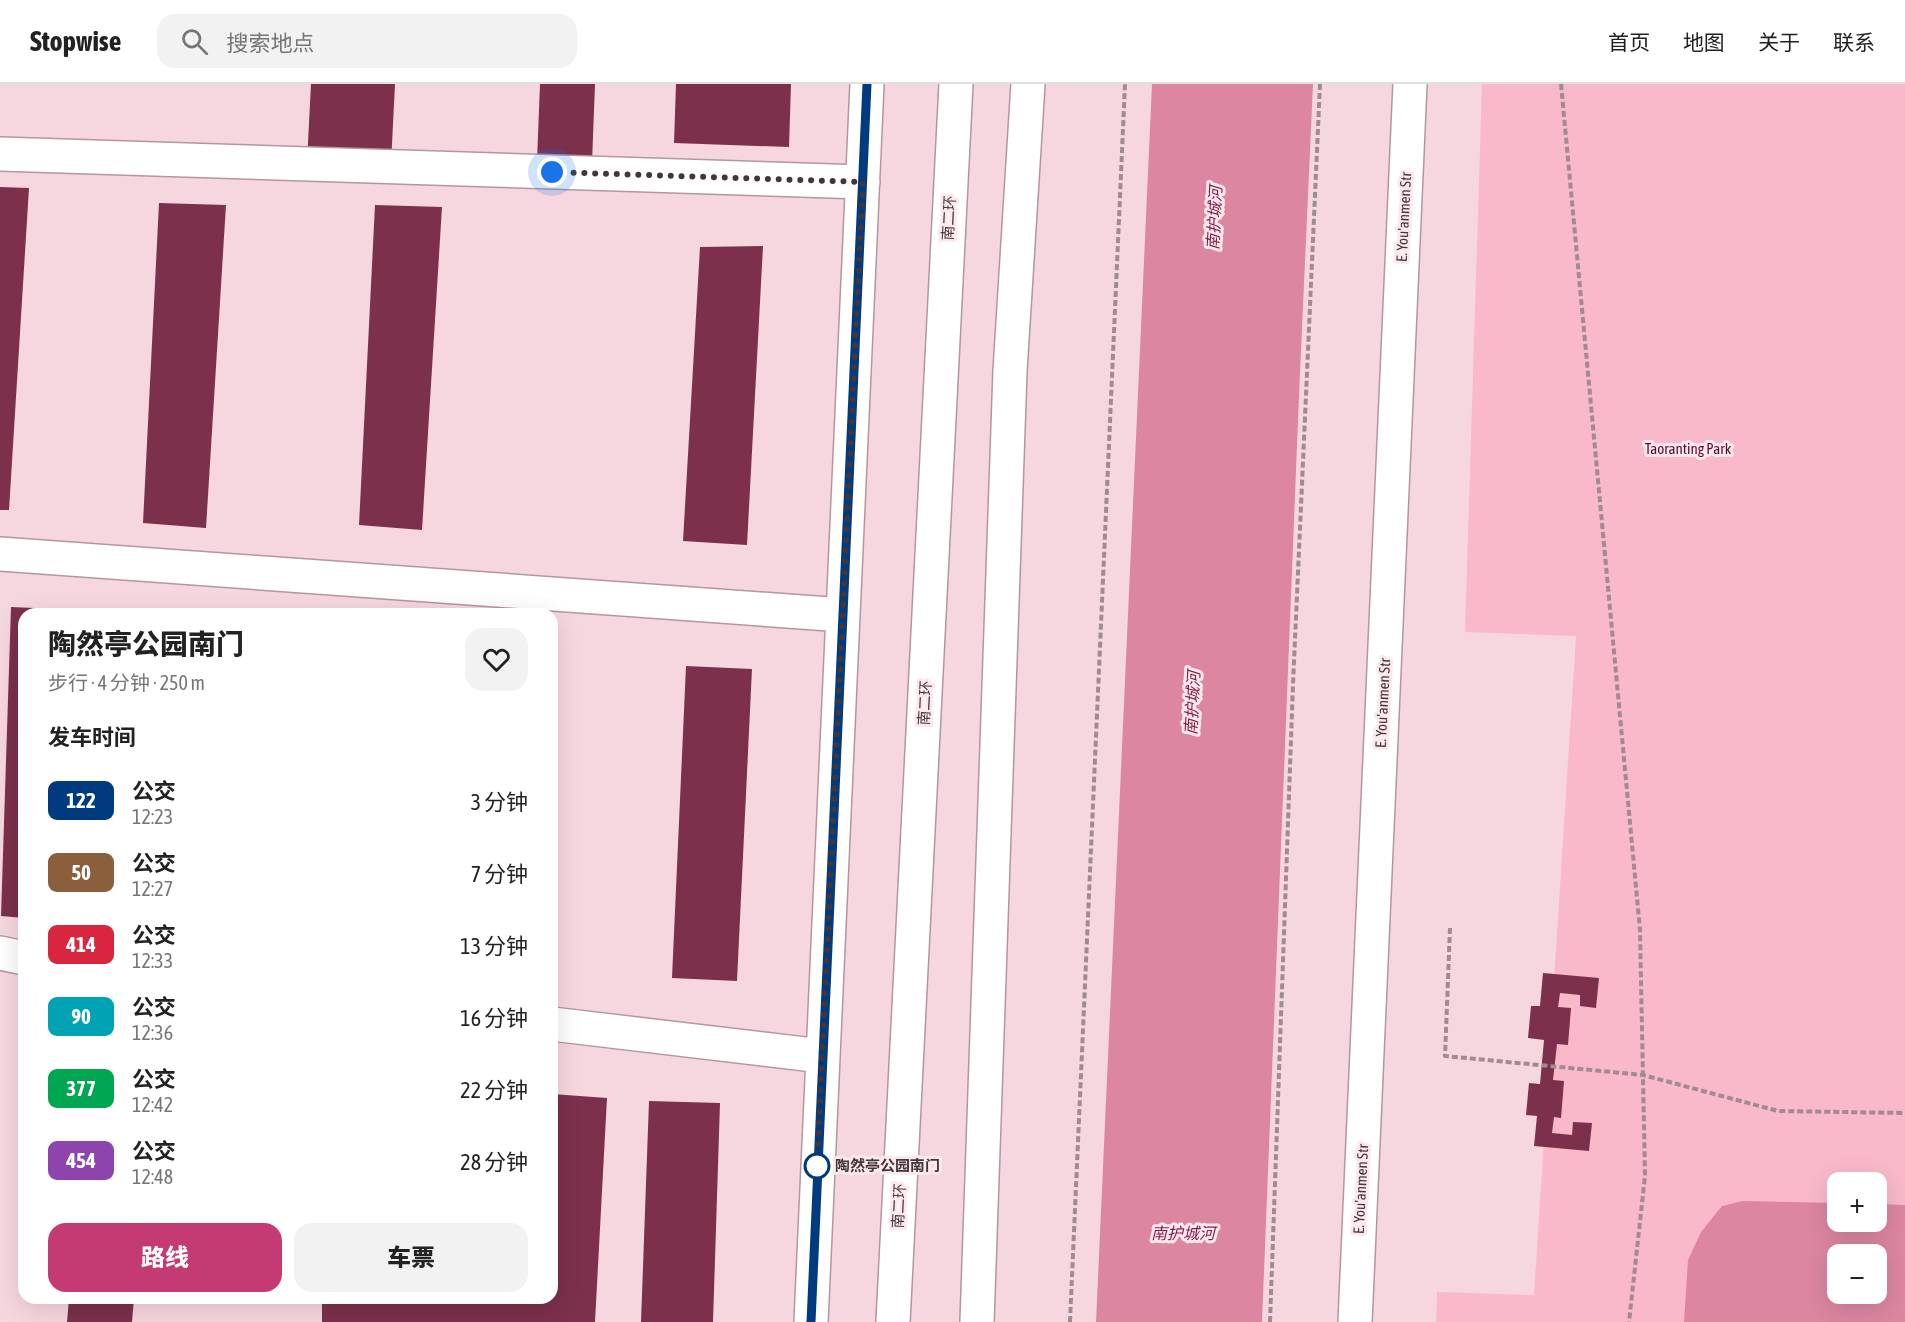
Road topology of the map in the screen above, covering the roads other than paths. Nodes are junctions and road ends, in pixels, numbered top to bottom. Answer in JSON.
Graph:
{"nodes":[{"id":1,"x":867,"y":84,"type":"edge"},
{"id":2,"x":956,"y":84,"type":"edge"},
{"id":3,"x":1028,"y":84,"type":"edge"},
{"id":4,"x":1410,"y":84,"type":"edge"},
{"id":5,"x":0,"y":154,"type":"edge"},
{"id":6,"x":863,"y":182,"type":"junction"},
{"id":7,"x":0,"y":554,"type":"edge"},
{"id":8,"x":843,"y":615,"type":"junction"},
{"id":9,"x":0,"y":953,"type":"edge"},
{"id":10,"x":18,"y":957,"type":"edge"},
{"id":11,"x":558,"y":1025,"type":"edge"},
{"id":12,"x":822,"y":1056,"type":"junction"},
{"id":13,"x":811,"y":1322,"type":"edge"},
{"id":14,"x":893,"y":1322,"type":"edge"},
{"id":15,"x":977,"y":1322,"type":"edge"},
{"id":16,"x":1355,"y":1322,"type":"edge"}],
"edges":[{"from":1,"to":6,"type":"main road"},
{"from":2,"to":14,"type":"main road","name":"南二环"},
{"from":3,"to":15,"type":"main road"},
{"from":4,"to":16,"type":"main road","name":"E. You'anmen Str"},
{"from":5,"to":6,"type":"main road"},
{"from":6,"to":8,"type":"main road"},
{"from":7,"to":8,"type":"main road"},
{"from":8,"to":12,"type":"main road"},
{"from":9,"to":10,"type":"main road"},
{"from":11,"to":12,"type":"main road"},
{"from":12,"to":13,"type":"main road"}]}
